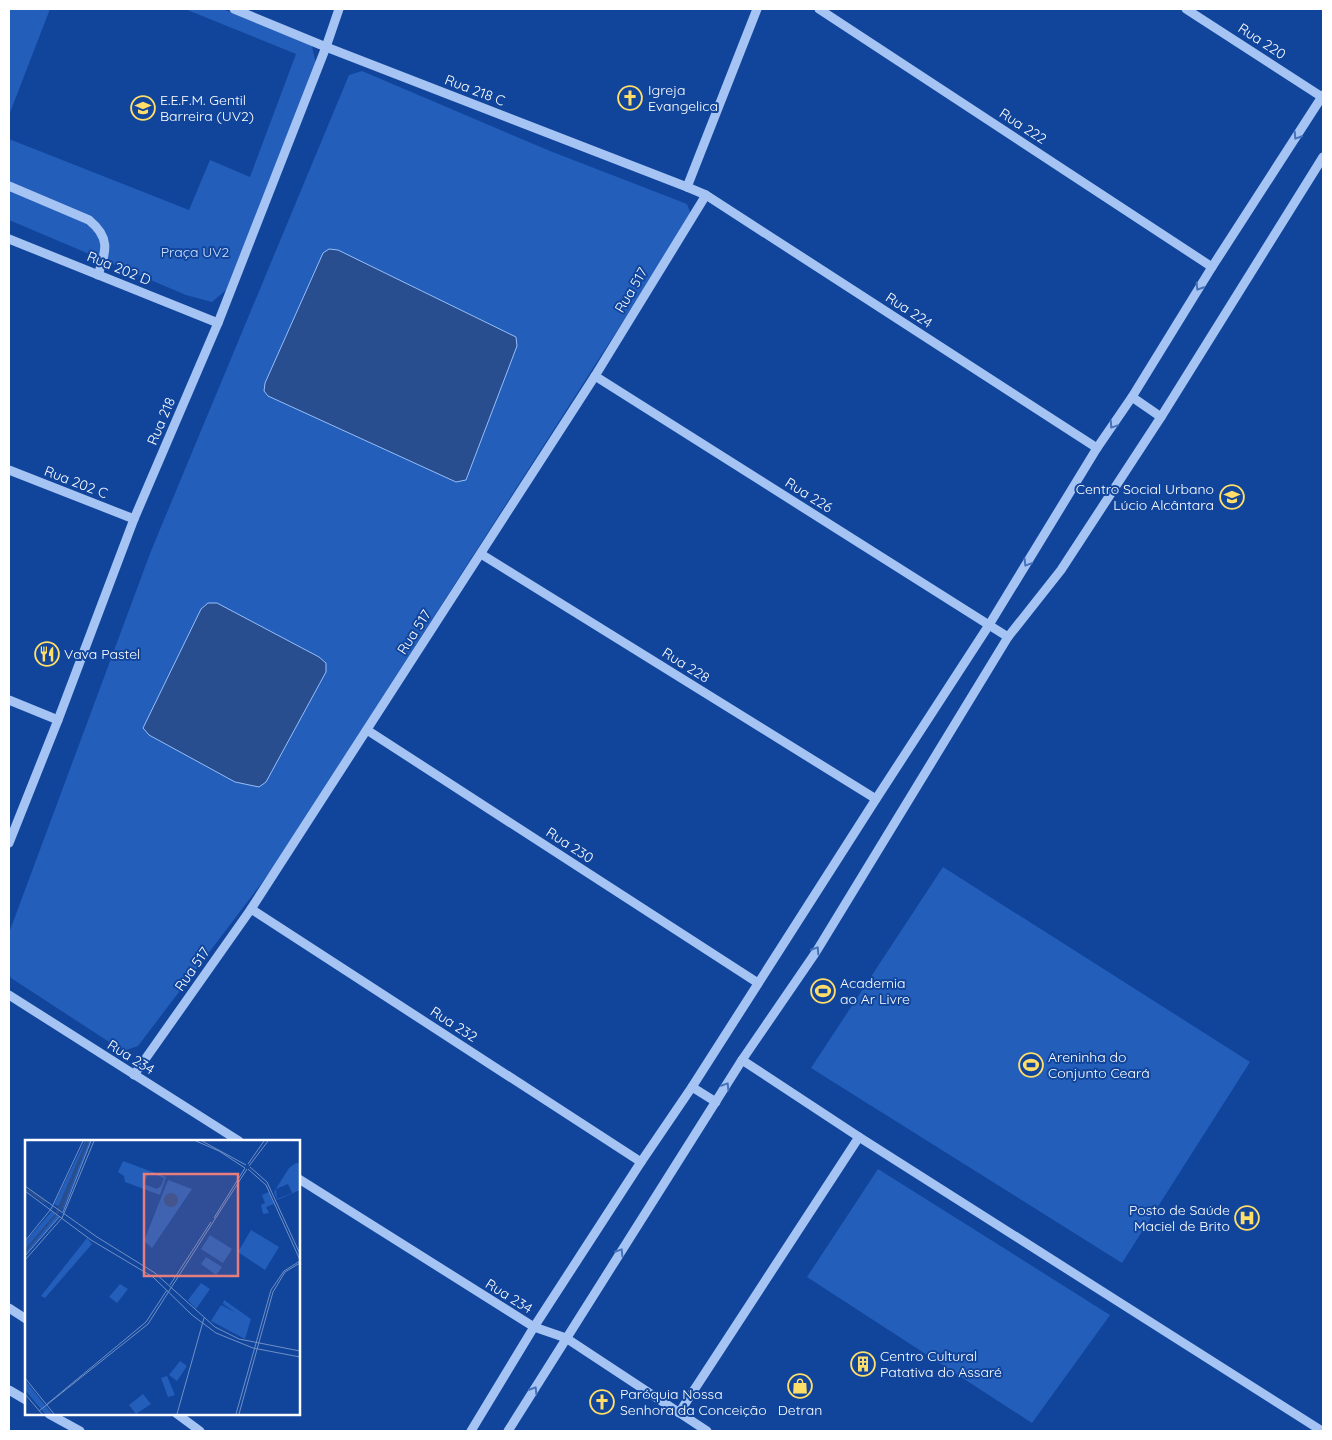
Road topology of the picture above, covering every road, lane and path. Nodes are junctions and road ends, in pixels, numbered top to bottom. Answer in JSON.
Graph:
{"nodes":[{"id":1,"x":234,"y":9,"type":"edge"},
{"id":2,"x":339,"y":9,"type":"edge"},
{"id":3,"x":758,"y":9,"type":"edge"},
{"id":4,"x":819,"y":9,"type":"edge"},
{"id":5,"x":1186,"y":9,"type":"edge"},
{"id":6,"x":326,"y":47,"type":"junction"},
{"id":7,"x":1323,"y":96,"type":"edge"},
{"id":8,"x":1323,"y":157,"type":"edge"},
{"id":9,"x":9,"y":186,"type":"edge"},
{"id":10,"x":687,"y":187,"type":"junction"},
{"id":11,"x":706,"y":195,"type":"junction"},
{"id":12,"x":9,"y":240,"type":"edge"},
{"id":13,"x":1212,"y":267,"type":"junction"},
{"id":14,"x":98,"y":275,"type":"junction"},
{"id":15,"x":218,"y":323,"type":"junction"},
{"id":16,"x":595,"y":376,"type":"junction"},
{"id":17,"x":1132,"y":397,"type":"junction"},
{"id":18,"x":1161,"y":417,"type":"junction"},
{"id":19,"x":1097,"y":448,"type":"junction"},
{"id":20,"x":9,"y":470,"type":"edge"},
{"id":21,"x":134,"y":519,"type":"junction"},
{"id":22,"x":481,"y":554,"type":"junction"},
{"id":23,"x":989,"y":626,"type":"junction"},
{"id":24,"x":1008,"y":637,"type":"junction"},
{"id":25,"x":9,"y":700,"type":"edge"},
{"id":26,"x":58,"y":720,"type":"junction"},
{"id":27,"x":367,"y":730,"type":"junction"},
{"id":28,"x":876,"y":799,"type":"junction"},
{"id":29,"x":9,"y":843,"type":"edge"},
{"id":30,"x":251,"y":909,"type":"junction"},
{"id":31,"x":758,"y":983,"type":"junction"},
{"id":32,"x":9,"y":995,"type":"edge"},
{"id":33,"x":742,"y":1060,"type":"junction"},
{"id":34,"x":134,"y":1075,"type":"junction"},
{"id":35,"x":692,"y":1087,"type":"junction"},
{"id":36,"x":716,"y":1102,"type":"junction"},
{"id":37,"x":859,"y":1137,"type":"junction"},
{"id":38,"x":237,"y":1140,"type":"edge"},
{"id":39,"x":642,"y":1162,"type":"junction"},
{"id":40,"x":300,"y":1180,"type":"edge"},
{"id":41,"x":9,"y":1308,"type":"edge"},
{"id":42,"x":25,"y":1318,"type":"edge"},
{"id":43,"x":534,"y":1327,"type":"junction"},
{"id":44,"x":566,"y":1338,"type":"junction"},
{"id":45,"x":9,"y":1390,"type":"edge"},
{"id":46,"x":25,"y":1399,"type":"edge"},
{"id":47,"x":679,"y":1413,"type":"junction"},
{"id":48,"x":51,"y":1415,"type":"edge"},
{"id":49,"x":178,"y":1415,"type":"edge"},
{"id":50,"x":80,"y":1431,"type":"edge"},
{"id":51,"x":200,"y":1431,"type":"edge"},
{"id":52,"x":471,"y":1431,"type":"edge"},
{"id":53,"x":508,"y":1431,"type":"edge"},
{"id":54,"x":707,"y":1431,"type":"edge"},
{"id":55,"x":1322,"y":1431,"type":"edge"}],
"edges":[{"from":1,"to":6,"type":"street","name":"Rua 218 C"},
{"from":2,"to":6,"type":"street","name":"Rua 218"},
{"from":3,"to":10,"type":"street"},
{"from":4,"to":13,"type":"street","name":"Rua 222"},
{"from":5,"to":7,"type":"street","name":"Rua 220"},
{"from":6,"to":10,"type":"street","name":"Rua 218 C"},
{"from":6,"to":15,"type":"street","name":"Rua 218"},
{"from":7,"to":13,"type":"street","one_way":true},
{"from":8,"to":18,"type":"street"},
{"from":9,"to":14,"type":"street"},
{"from":10,"to":11,"type":"street","name":"Rua 218 C"},
{"from":11,"to":16,"type":"street","name":"Rua 517"},
{"from":11,"to":19,"type":"street","name":"Rua 224"},
{"from":12,"to":14,"type":"street","name":"Rua 202 D"},
{"from":13,"to":17,"type":"street","one_way":true},
{"from":14,"to":15,"type":"street","name":"Rua 202 D"},
{"from":15,"to":21,"type":"street","name":"Rua 218"},
{"from":16,"to":22,"type":"street","name":"Rua 517"},
{"from":16,"to":23,"type":"street","name":"Rua 226"},
{"from":17,"to":18,"type":"street"},
{"from":17,"to":19,"type":"street","one_way":true},
{"from":18,"to":24,"type":"street"},
{"from":19,"to":23,"type":"street","one_way":true},
{"from":20,"to":21,"type":"street","name":"Rua 202 C"},
{"from":21,"to":26,"type":"street","name":"Rua 218"},
{"from":22,"to":27,"type":"street","name":"Rua 517"},
{"from":22,"to":28,"type":"street","name":"Rua 228"},
{"from":23,"to":24,"type":"street","name":"Rua 226"},
{"from":23,"to":28,"type":"street"},
{"from":33,"to":24,"type":"street","one_way":true},
{"from":25,"to":26,"type":"street"},
{"from":26,"to":29,"type":"street","name":"Rua 218"},
{"from":27,"to":30,"type":"street","name":"Rua 517"},
{"from":27,"to":31,"type":"street","name":"Rua 230"},
{"from":28,"to":31,"type":"street"},
{"from":30,"to":34,"type":"street","name":"Rua 517"},
{"from":30,"to":39,"type":"street","name":"Rua 232"},
{"from":31,"to":35,"type":"street"},
{"from":32,"to":34,"type":"street","name":"Rua 234"},
{"from":36,"to":33,"type":"street","one_way":true},
{"from":33,"to":37,"type":"street"},
{"from":34,"to":38,"type":"street","name":"Rua 234"},
{"from":35,"to":36,"type":"street"},
{"from":35,"to":39,"type":"street"},
{"from":44,"to":36,"type":"street","one_way":true},
{"from":37,"to":47,"type":"street"},
{"from":37,"to":55,"type":"street"},
{"from":39,"to":43,"type":"street"},
{"from":40,"to":43,"type":"street","name":"Rua 234"},
{"from":41,"to":42,"type":"street"},
{"from":43,"to":44,"type":"street","name":"Rua 234"},
{"from":43,"to":52,"type":"street"},
{"from":44,"to":47,"type":"street","name":"Rua 234"},
{"from":53,"to":44,"type":"street","one_way":true},
{"from":45,"to":46,"type":"street"},
{"from":47,"to":54,"type":"street","name":"Rua 234"},
{"from":48,"to":50,"type":"street"},
{"from":49,"to":51,"type":"street"}]}
